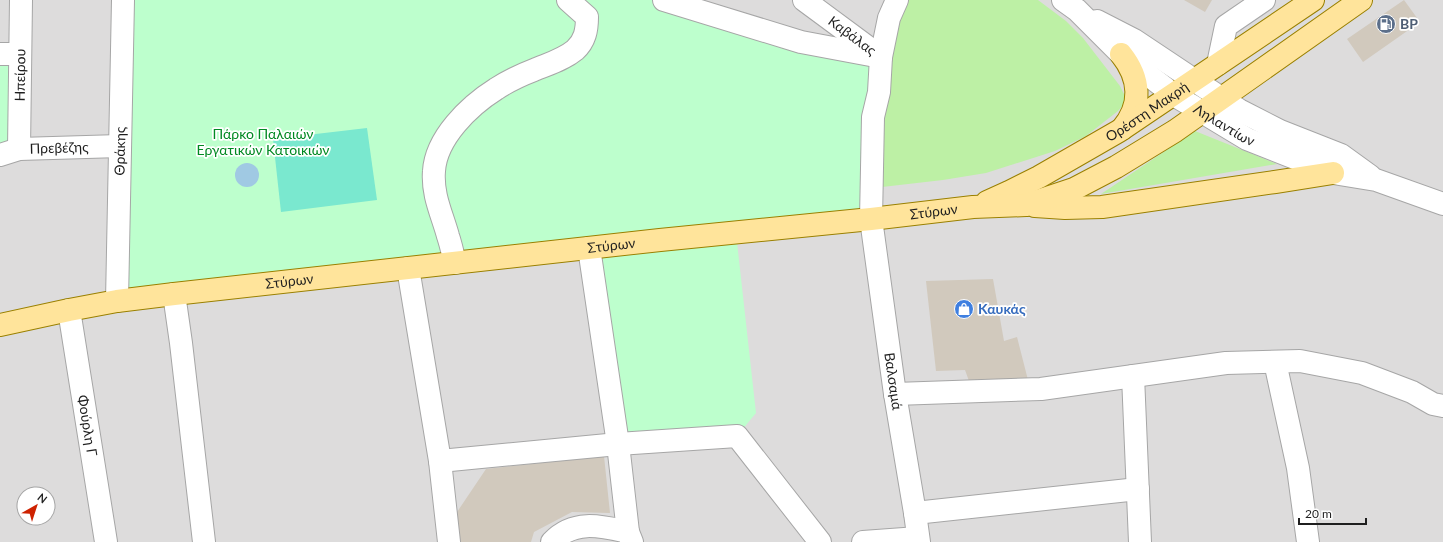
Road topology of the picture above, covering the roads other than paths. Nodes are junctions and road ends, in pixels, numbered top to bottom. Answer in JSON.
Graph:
{"nodes":[{"id":1,"x":21,"y":0,"type":"edge"},
{"id":2,"x":123,"y":0,"type":"edge"},
{"id":3,"x":569,"y":0,"type":"edge"},
{"id":4,"x":664,"y":0,"type":"edge"},
{"id":5,"x":804,"y":0,"type":"edge"},
{"id":6,"x":897,"y":0,"type":"edge"},
{"id":7,"x":1264,"y":0,"type":"edge"},
{"id":8,"x":1313,"y":0,"type":"edge"},
{"id":9,"x":1361,"y":0,"type":"edge"},
{"id":10,"x":1070,"y":5,"type":"edge"},
{"id":11,"x":10,"y":54,"type":"edge"},
{"id":12,"x":1121,"y":54,"type":"junction"},
{"id":13,"x":881,"y":57,"type":"junction"},
{"id":14,"x":1218,"y":64,"type":"junction"},
{"id":15,"x":1194,"y":81,"type":"junction"},
{"id":16,"x":1174,"y":95,"type":"junction"},
{"id":17,"x":1221,"y":99,"type":"junction"},
{"id":18,"x":1202,"y":112,"type":"junction"},
{"id":19,"x":1119,"y":131,"type":"junction"},
{"id":20,"x":120,"y":146,"type":"junction"},
{"id":21,"x":9,"y":152,"type":"edge"},
{"id":22,"x":1333,"y":173,"type":"junction"},
{"id":23,"x":1376,"y":180,"type":"junction"},
{"id":24,"x":1443,"y":204,"type":"edge"},
{"id":25,"x":1026,"y":205,"type":"junction"},
{"id":26,"x":973,"y":207,"type":"junction"},
{"id":27,"x":871,"y":219,"type":"junction"},
{"id":28,"x":589,"y":248,"type":"junction"},
{"id":29,"x":455,"y":263,"type":"junction"},
{"id":30,"x":408,"y":268,"type":"junction"},
{"id":31,"x":174,"y":294,"type":"junction"},
{"id":32,"x":117,"y":301,"type":"junction"},
{"id":33,"x":69,"y":310,"type":"junction"},
{"id":34,"x":0,"y":325,"type":"edge"},
{"id":35,"x":1275,"y":362,"type":"junction"},
{"id":36,"x":1133,"y":376,"type":"junction"},
{"id":37,"x":895,"y":394,"type":"junction"},
{"id":38,"x":1443,"y":406,"type":"edge"},
{"id":39,"x":618,"y":444,"type":"junction"},
{"id":40,"x":440,"y":462,"type":"junction"},
{"id":41,"x":1138,"y":490,"type":"junction"},
{"id":42,"x":915,"y":512,"type":"junction"},
{"id":43,"x":630,"y":537,"type":"edge"},
{"id":44,"x":918,"y":540,"type":"edge"},
{"id":45,"x":106,"y":542,"type":"edge"},
{"id":46,"x":204,"y":542,"type":"edge"},
{"id":47,"x":449,"y":542,"type":"edge"},
{"id":48,"x":552,"y":542,"type":"edge"},
{"id":49,"x":820,"y":542,"type":"edge"},
{"id":50,"x":863,"y":542,"type":"edge"},
{"id":51,"x":1140,"y":542,"type":"edge"},
{"id":52,"x":1308,"y":542,"type":"edge"}],
"edges":[{"from":1,"to":11,"type":"street","name":"Ηπείρου"},
{"from":2,"to":20,"type":"street","name":"Θράκης"},
{"from":3,"to":29,"type":"street"},
{"from":4,"to":13,"type":"street"},
{"from":5,"to":13,"type":"street","name":"Καβάλας"},
{"from":6,"to":13,"type":"street","name":"Βαλσαμά"},
{"from":7,"to":14,"type":"street"},
{"from":8,"to":14,"type":"main road","name":"Ορέστη Μακρή"},
{"from":9,"to":17,"type":"main road"},
{"from":10,"to":12,"type":"street","name":"Ληλαντίων"},
{"from":10,"to":15,"type":"street","name":"Ληλαντίων"},
{"from":11,"to":21,"type":"street","name":"Ηπείρου"},
{"from":12,"to":16,"type":"street","name":"Ληλαντίων"},
{"from":12,"to":19,"type":"main road"},
{"from":13,"to":27,"type":"street","name":"Βαλσαμά"},
{"from":14,"to":15,"type":"main road","name":"Ορέστη Μακρή"},
{"from":15,"to":16,"type":"main road","name":"Ορέστη Μακρή"},
{"from":15,"to":17,"type":"street","name":"Ληλαντίων"},
{"from":16,"to":18,"type":"street","name":"Ληλαντίων"},
{"from":16,"to":19,"type":"main road","name":"Ορέστη Μακρή"},
{"from":17,"to":18,"type":"main road"},
{"from":17,"to":23,"type":"street","name":"Ληλαντίων"},
{"from":18,"to":22,"type":"street","name":"Ληλαντίων"},
{"from":18,"to":25,"type":"main road","name":"Στύρων"},
{"from":19,"to":26,"type":"main road","name":"Ορέστη Μακρή"},
{"from":20,"to":21,"type":"street","name":"Πρεβέζης"},
{"from":20,"to":32,"type":"street","name":"Θράκης"},
{"from":22,"to":23,"type":"street","name":"Ληλαντίων"},
{"from":22,"to":25,"type":"main road"},
{"from":23,"to":24,"type":"street","name":"Ληλαντίων"},
{"from":25,"to":26,"type":"main road","name":"Στύρων"},
{"from":26,"to":27,"type":"main road","name":"Στύρων"},
{"from":27,"to":28,"type":"main road","name":"Στύρων"},
{"from":27,"to":37,"type":"street","name":"Βαλσαμά"},
{"from":28,"to":29,"type":"main road","name":"Στύρων"},
{"from":28,"to":39,"type":"street"},
{"from":29,"to":30,"type":"main road","name":"Στύρων"},
{"from":30,"to":31,"type":"main road","name":"Στύρων"},
{"from":30,"to":40,"type":"street"},
{"from":31,"to":32,"type":"main road","name":"Στύρων"},
{"from":31,"to":46,"type":"street"},
{"from":32,"to":33,"type":"main road","name":"Στύρων"},
{"from":33,"to":34,"type":"main road","name":"Στύρων"},
{"from":33,"to":45,"type":"street","name":"Φούρλη Γ"},
{"from":35,"to":36,"type":"street"},
{"from":35,"to":38,"type":"street"},
{"from":35,"to":52,"type":"street"},
{"from":36,"to":37,"type":"street"},
{"from":36,"to":41,"type":"street"},
{"from":37,"to":42,"type":"street","name":"Βαλσαμά"},
{"from":39,"to":40,"type":"street"},
{"from":39,"to":43,"type":"street"},
{"from":39,"to":49,"type":"street"},
{"from":40,"to":47,"type":"street"},
{"from":41,"to":42,"type":"street"},
{"from":41,"to":51,"type":"street"},
{"from":42,"to":44,"type":"street","name":"Βαλσαμά"},
{"from":43,"to":48,"type":"street"},
{"from":44,"to":50,"type":"street"}]}
